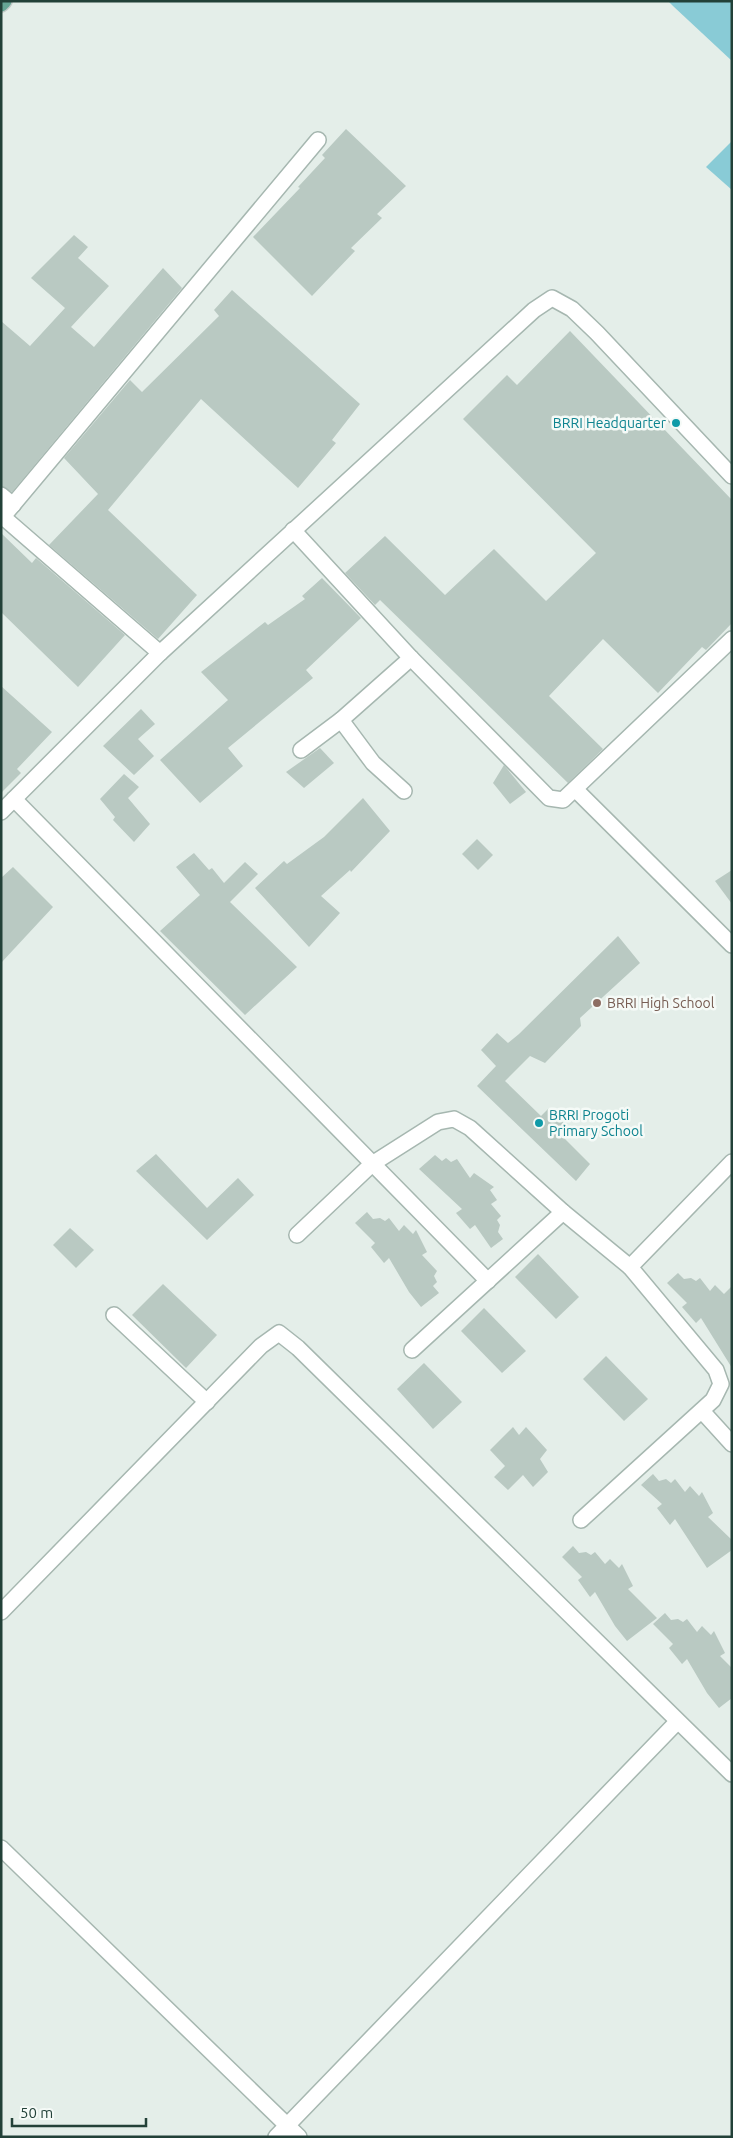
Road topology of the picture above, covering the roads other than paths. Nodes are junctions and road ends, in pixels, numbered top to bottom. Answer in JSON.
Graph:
{"nodes":[{"id":1,"x":4,"y":1,"type":"edge"},
{"id":2,"x":1,"y":4,"type":"edge"},
{"id":3,"x":318,"y":140,"type":"dead end"},
{"id":4,"x":732,"y":476,"type":"edge"},
{"id":5,"x":1,"y":495,"type":"edge"},
{"id":6,"x":6,"y":514,"type":"edge"},
{"id":7,"x":293,"y":530,"type":"junction"},
{"id":8,"x":732,"y":639,"type":"edge"},
{"id":9,"x":160,"y":653,"type":"junction"},
{"id":10,"x":411,"y":658,"type":"junction"},
{"id":11,"x":341,"y":720,"type":"junction"},
{"id":12,"x":302,"y":750,"type":"dead end"},
{"id":13,"x":575,"y":789,"type":"junction"},
{"id":14,"x":404,"y":791,"type":"dead end"},
{"id":15,"x":14,"y":799,"type":"junction"},
{"id":16,"x":1,"y":812,"type":"edge"},
{"id":17,"x":732,"y":945,"type":"edge"},
{"id":18,"x":732,"y":1162,"type":"edge"},
{"id":19,"x":372,"y":1164,"type":"junction"},
{"id":20,"x":563,"y":1212,"type":"junction"},
{"id":21,"x":297,"y":1235,"type":"dead end"},
{"id":22,"x":630,"y":1266,"type":"junction"},
{"id":23,"x":488,"y":1281,"type":"junction"},
{"id":24,"x":114,"y":1315,"type":"dead end"},
{"id":25,"x":412,"y":1350,"type":"dead end"},
{"id":26,"x":208,"y":1402,"type":"junction"},
{"id":27,"x":702,"y":1411,"type":"junction"},
{"id":28,"x":732,"y":1444,"type":"edge"},
{"id":29,"x":581,"y":1520,"type":"dead end"},
{"id":30,"x":1,"y":1612,"type":"edge"},
{"id":31,"x":677,"y":1722,"type":"junction"},
{"id":32,"x":732,"y":1774,"type":"edge"},
{"id":33,"x":1,"y":1848,"type":"edge"},
{"id":34,"x":287,"y":2125,"type":"junction"},
{"id":35,"x":276,"y":2137,"type":"edge"},
{"id":36,"x":299,"y":2137,"type":"edge"}],
"edges":[{"from":1,"to":2,"type":"main road"},
{"from":3,"to":6,"type":"street"},
{"from":4,"to":7,"type":"street"},
{"from":5,"to":6,"type":"street"},
{"from":6,"to":9,"type":"street"},
{"from":7,"to":9,"type":"street"},
{"from":7,"to":10,"type":"street"},
{"from":8,"to":13,"type":"street"},
{"from":9,"to":15,"type":"street"},
{"from":10,"to":11,"type":"street"},
{"from":10,"to":13,"type":"street"},
{"from":11,"to":12,"type":"street"},
{"from":11,"to":14,"type":"street"},
{"from":13,"to":17,"type":"street"},
{"from":15,"to":16,"type":"street"},
{"from":15,"to":19,"type":"street"},
{"from":18,"to":22,"type":"street"},
{"from":19,"to":20,"type":"street"},
{"from":19,"to":21,"type":"street"},
{"from":19,"to":23,"type":"street"},
{"from":20,"to":22,"type":"street"},
{"from":20,"to":23,"type":"street"},
{"from":22,"to":27,"type":"street"},
{"from":23,"to":25,"type":"street"},
{"from":24,"to":26,"type":"street"},
{"from":26,"to":30,"type":"street"},
{"from":26,"to":31,"type":"street"},
{"from":27,"to":28,"type":"street"},
{"from":27,"to":29,"type":"street"},
{"from":31,"to":32,"type":"street"},
{"from":31,"to":34,"type":"street"},
{"from":33,"to":34,"type":"street"},
{"from":34,"to":35,"type":"street"},
{"from":34,"to":36,"type":"street"}]}
